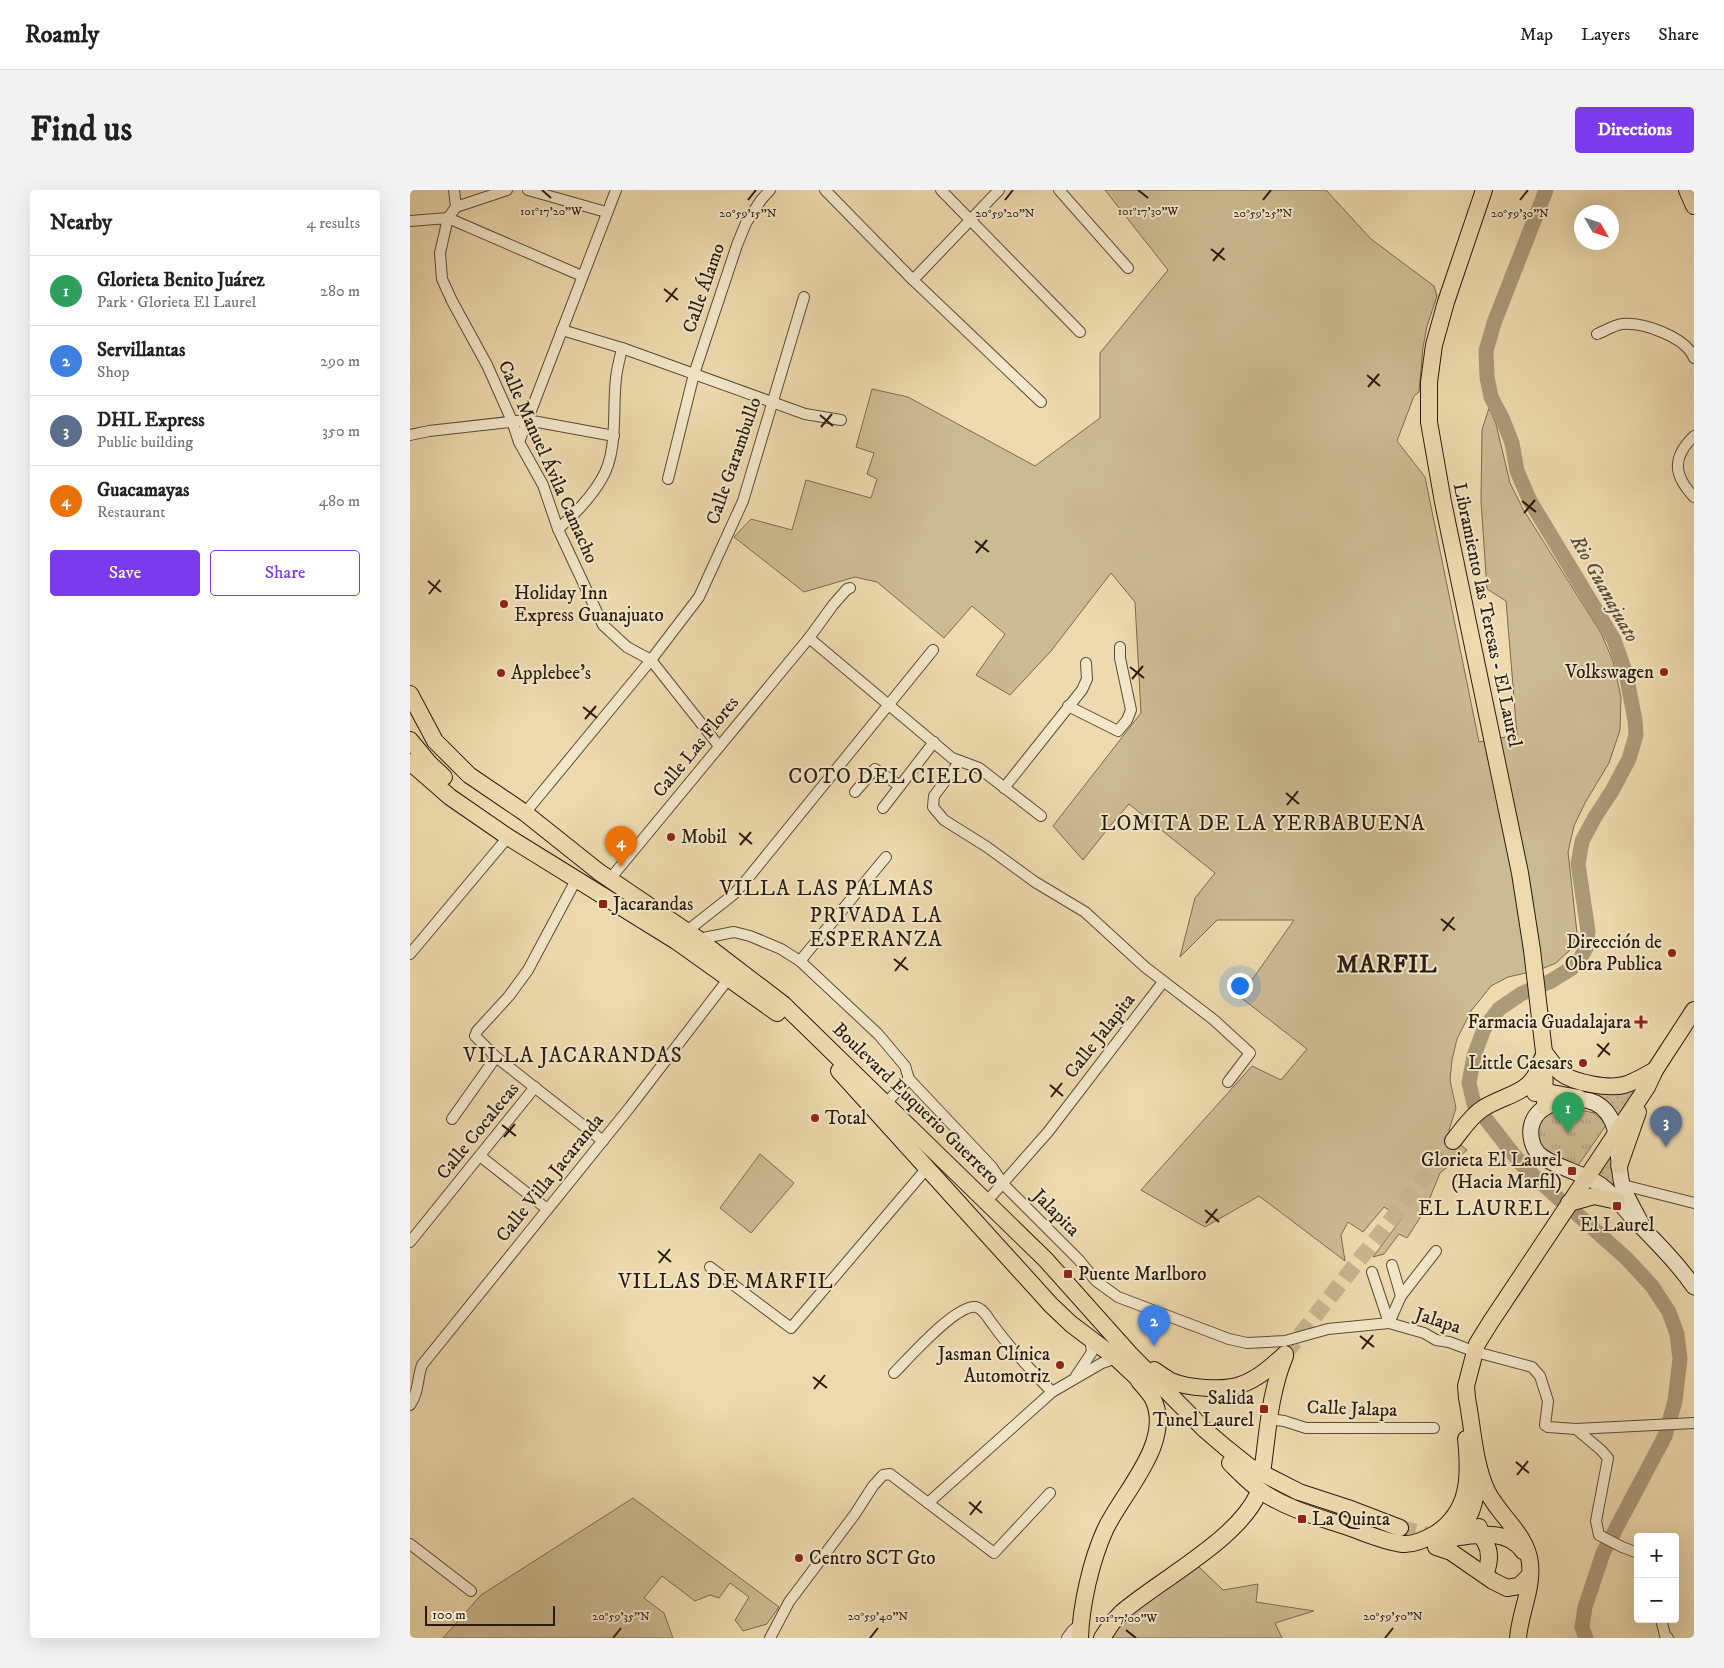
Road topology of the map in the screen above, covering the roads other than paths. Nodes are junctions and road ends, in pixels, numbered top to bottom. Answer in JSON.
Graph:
{"nodes":[{"id":1,"x":454,"y":190,"type":"edge"},
{"id":2,"x":507,"y":190,"type":"edge"},
{"id":3,"x":528,"y":190,"type":"edge"},
{"id":4,"x":616,"y":190,"type":"edge"},
{"id":5,"x":770,"y":190,"type":"edge"},
{"id":6,"x":825,"y":190,"type":"edge"},
{"id":7,"x":941,"y":190,"type":"edge"},
{"id":8,"x":999,"y":190,"type":"edge"},
{"id":9,"x":1058,"y":190,"type":"edge"},
{"id":10,"x":1484,"y":190,"type":"edge"},
{"id":11,"x":1687,"y":190,"type":"edge"},
{"id":12,"x":1694,"y":206,"type":"edge"},
{"id":13,"x":456,"y":207,"type":"junction"},
{"id":14,"x":606,"y":212,"type":"junction"},
{"id":15,"x":448,"y":218,"type":"junction"},
{"id":16,"x":970,"y":220,"type":"junction"},
{"id":17,"x":410,"y":221,"type":"edge"},
{"id":18,"x":1128,"y":268,"type":"dead end"},
{"id":19,"x":582,"y":276,"type":"junction"},
{"id":20,"x":913,"y":280,"type":"junction"},
{"id":21,"x":804,"y":297,"type":"dead end"},
{"id":22,"x":562,"y":330,"type":"junction"},
{"id":23,"x":1080,"y":332,"type":"dead end"},
{"id":24,"x":1597,"y":334,"type":"dead end"},
{"id":25,"x":622,"y":348,"type":"junction"},
{"id":26,"x":1694,"y":358,"type":"edge"},
{"id":27,"x":694,"y":374,"type":"junction"},
{"id":28,"x":772,"y":402,"type":"junction"},
{"id":29,"x":1042,"y":402,"type":"dead end"},
{"id":30,"x":527,"y":420,"type":"junction"},
{"id":31,"x":841,"y":420,"type":"dead end"},
{"id":32,"x":512,"y":421,"type":"junction"},
{"id":33,"x":410,"y":436,"type":"edge"},
{"id":34,"x":614,"y":436,"type":"junction"},
{"id":35,"x":1694,"y":436,"type":"edge"},
{"id":36,"x":519,"y":442,"type":"junction"},
{"id":37,"x":668,"y":479,"type":"dead end"},
{"id":38,"x":1694,"y":497,"type":"edge"},
{"id":39,"x":558,"y":528,"type":"junction"},
{"id":40,"x":850,"y":588,"type":"dead end"},
{"id":41,"x":809,"y":638,"type":"junction"},
{"id":42,"x":1120,"y":647,"type":"dead end"},
{"id":43,"x":933,"y":650,"type":"dead end"},
{"id":44,"x":651,"y":660,"type":"junction"},
{"id":45,"x":1086,"y":663,"type":"dead end"},
{"id":46,"x":410,"y":694,"type":"edge"},
{"id":47,"x":889,"y":704,"type":"junction"},
{"id":48,"x":1068,"y":706,"type":"junction"},
{"id":49,"x":410,"y":717,"type":"edge"},
{"id":50,"x":410,"y":740,"type":"edge"},
{"id":51,"x":934,"y":742,"type":"junction"},
{"id":52,"x":718,"y":746,"type":"junction"},
{"id":53,"x":448,"y":756,"type":"junction"},
{"id":54,"x":956,"y":759,"type":"junction"},
{"id":55,"x":412,"y":763,"type":"edge"},
{"id":56,"x":900,"y":786,"type":"junction"},
{"id":57,"x":1004,"y":788,"type":"junction"},
{"id":58,"x":855,"y":792,"type":"dead end"},
{"id":59,"x":883,"y":808,"type":"dead end"},
{"id":60,"x":525,"y":813,"type":"junction"},
{"id":61,"x":1041,"y":816,"type":"dead end"},
{"id":62,"x":508,"y":837,"type":"junction"},
{"id":63,"x":566,"y":855,"type":"junction"},
{"id":64,"x":886,"y":857,"type":"dead end"},
{"id":65,"x":610,"y":879,"type":"junction"},
{"id":66,"x":576,"y":880,"type":"junction"},
{"id":67,"x":632,"y":914,"type":"junction"},
{"id":68,"x":692,"y":935,"type":"junction"},
{"id":69,"x":410,"y":954,"type":"edge"},
{"id":70,"x":800,"y":961,"type":"junction"},
{"id":71,"x":729,"y":978,"type":"junction"},
{"id":72,"x":1163,"y":982,"type":"junction"},
{"id":73,"x":1694,"y":1010,"type":"edge"},
{"id":74,"x":1544,"y":1052,"type":"junction"},
{"id":75,"x":496,"y":1057,"type":"junction"},
{"id":76,"x":1656,"y":1070,"type":"junction"},
{"id":77,"x":909,"y":1079,"type":"junction"},
{"id":78,"x":1228,"y":1082,"type":"dead end"},
{"id":79,"x":535,"y":1087,"type":"junction"},
{"id":80,"x":1647,"y":1087,"type":"junction"},
{"id":81,"x":1517,"y":1094,"type":"junction"},
{"id":82,"x":1580,"y":1098,"type":"joint"},
{"id":83,"x":1544,"y":1099,"type":"junction"},
{"id":84,"x":886,"y":1103,"type":"junction"},
{"id":85,"x":452,"y":1119,"type":"dead end"},
{"id":86,"x":1615,"y":1134,"type":"junction"},
{"id":87,"x":602,"y":1141,"type":"junction"},
{"id":88,"x":1453,"y":1141,"type":"tunnel mouth"},
{"id":89,"x":480,"y":1156,"type":"junction"},
{"id":90,"x":1618,"y":1166,"type":"junction"},
{"id":91,"x":927,"y":1168,"type":"junction"},
{"id":92,"x":1587,"y":1176,"type":"junction"},
{"id":93,"x":1003,"y":1184,"type":"junction"},
{"id":94,"x":1623,"y":1185,"type":"junction"},
{"id":95,"x":987,"y":1201,"type":"junction"},
{"id":96,"x":1616,"y":1201,"type":"junction"},
{"id":97,"x":1569,"y":1203,"type":"junction"},
{"id":98,"x":1694,"y":1203,"type":"edge"},
{"id":99,"x":547,"y":1209,"type":"junction"},
{"id":100,"x":1644,"y":1229,"type":"junction"},
{"id":101,"x":410,"y":1242,"type":"edge"},
{"id":102,"x":1436,"y":1252,"type":"dead end"},
{"id":103,"x":1392,"y":1265,"type":"dead end"},
{"id":104,"x":710,"y":1267,"type":"dead end"},
{"id":105,"x":1372,"y":1272,"type":"dead end"},
{"id":106,"x":1694,"y":1287,"type":"edge"},
{"id":107,"x":1401,"y":1296,"type":"junction"},
{"id":108,"x":1389,"y":1323,"type":"junction"},
{"id":109,"x":1090,"y":1338,"type":"junction"},
{"id":110,"x":1475,"y":1349,"type":"junction"},
{"id":111,"x":1123,"y":1356,"type":"junction"},
{"id":112,"x":894,"y":1373,"type":"dead end"},
{"id":113,"x":1133,"y":1374,"type":"junction"},
{"id":114,"x":1072,"y":1381,"type":"junction"},
{"id":115,"x":1052,"y":1392,"type":"junction"},
{"id":116,"x":410,"y":1405,"type":"edge"},
{"id":117,"x":1269,"y":1419,"type":"junction"},
{"id":118,"x":1690,"y":1423,"type":"edge"},
{"id":119,"x":1434,"y":1428,"type":"dead end"},
{"id":120,"x":1576,"y":1429,"type":"junction"},
{"id":121,"x":1230,"y":1463,"type":"junction"},
{"id":122,"x":1263,"y":1466,"type":"dead end"},
{"id":123,"x":1480,"y":1467,"type":"junction"},
{"id":124,"x":1050,"y":1493,"type":"dead end"},
{"id":125,"x":1258,"y":1494,"type":"dead end"},
{"id":126,"x":928,"y":1503,"type":"junction"},
{"id":127,"x":1474,"y":1505,"type":"junction"},
{"id":128,"x":1480,"y":1535,"type":"junction"},
{"id":129,"x":1444,"y":1541,"type":"junction"},
{"id":130,"x":410,"y":1544,"type":"edge"},
{"id":131,"x":1634,"y":1552,"type":"edge"},
{"id":132,"x":1530,"y":1568,"type":"junction"},
{"id":133,"x":1484,"y":1575,"type":"junction"},
{"id":134,"x":471,"y":1591,"type":"dead end"},
{"id":135,"x":1663,"y":1623,"type":"edge"},
{"id":136,"x":1080,"y":1631,"type":"edge"},
{"id":137,"x":770,"y":1638,"type":"edge"},
{"id":138,"x":1067,"y":1638,"type":"edge"},
{"id":139,"x":1102,"y":1638,"type":"edge"},
{"id":140,"x":1518,"y":1638,"type":"edge"},
{"id":141,"x":1668,"y":1638,"type":"edge"}],
"edges":[{"from":1,"to":13,"type":"street"},
{"from":2,"to":13,"type":"street"},
{"from":3,"to":14,"type":"street"},
{"from":4,"to":14,"type":"street"},
{"from":5,"to":27,"type":"street","name":"Calle Álamo"},
{"from":6,"to":20,"type":"street"},
{"from":7,"to":16,"type":"street"},
{"from":8,"to":16,"type":"street"},
{"from":9,"to":18,"type":"street"},
{"from":10,"to":74,"type":"main road","name":"Libramiento las Teresas - El Laurel"},
{"from":11,"to":12,"type":"main road"},
{"from":13,"to":15,"type":"street"},
{"from":14,"to":19,"type":"street"},
{"from":15,"to":17,"type":"street"},
{"from":15,"to":19,"type":"street"},
{"from":15,"to":32,"type":"street","name":"Calle Manuel Ávila Camacho"},
{"from":16,"to":20,"type":"street"},
{"from":16,"to":23,"type":"street"},
{"from":19,"to":22,"type":"street"},
{"from":20,"to":29,"type":"street"},
{"from":21,"to":28,"type":"street","name":"Calle Garambullo"},
{"from":22,"to":25,"type":"street"},
{"from":22,"to":30,"type":"street"},
{"from":24,"to":26,"type":"street"},
{"from":25,"to":27,"type":"street"},
{"from":25,"to":34,"type":"street"},
{"from":27,"to":28,"type":"street"},
{"from":27,"to":37,"type":"street","name":"Calle Álamo"},
{"from":28,"to":31,"type":"street"},
{"from":28,"to":44,"type":"street","name":"Calle Garambullo"},
{"from":30,"to":32,"type":"street"},
{"from":30,"to":34,"type":"street"},
{"from":30,"to":36,"type":"street"},
{"from":32,"to":33,"type":"street"},
{"from":32,"to":36,"type":"street","name":"Calle Manuel Ávila Camacho"},
{"from":34,"to":39,"type":"street"},
{"from":35,"to":38,"type":"street"},
{"from":36,"to":39,"type":"street","name":"Calle Manuel Ávila Camacho"},
{"from":39,"to":44,"type":"street","name":"Calle Manuel Ávila Camacho"},
{"from":40,"to":41,"type":"street","name":"Calle Las Flores"},
{"from":41,"to":47,"type":"street"},
{"from":41,"to":52,"type":"street","name":"Calle Las Flores"},
{"from":42,"to":48,"type":"street"},
{"from":43,"to":47,"type":"street"},
{"from":44,"to":52,"type":"street","name":"Calle Manuel Ávila Camacho"},
{"from":44,"to":60,"type":"street","name":"Calle Garambullo"},
{"from":45,"to":48,"type":"street"},
{"from":46,"to":53,"type":"main road","name":"Boulevard Euquerio Guerrero"},
{"from":47,"to":51,"type":"street"},
{"from":47,"to":68,"type":"street"},
{"from":48,"to":57,"type":"street"},
{"from":49,"to":53,"type":"main road"},
{"from":49,"to":63,"type":"main road"},
{"from":50,"to":63,"type":"main road"},
{"from":51,"to":54,"type":"street"},
{"from":51,"to":56,"type":"street"},
{"from":52,"to":65,"type":"street","name":"Calle Las Flores"},
{"from":53,"to":60,"type":"main road","name":"Boulevard Euquerio Guerrero"},
{"from":54,"to":57,"type":"street"},
{"from":54,"to":72,"type":"street"},
{"from":55,"to":62,"type":"main road"},
{"from":56,"to":58,"type":"street"},
{"from":56,"to":59,"type":"street"},
{"from":57,"to":61,"type":"street"},
{"from":60,"to":63,"type":"main road","name":"Boulevard Euquerio Guerrero"},
{"from":62,"to":66,"type":"main road"},
{"from":62,"to":69,"type":"street"},
{"from":63,"to":65,"type":"main road","name":"Boulevard Euquerio Guerrero"},
{"from":63,"to":67,"type":"main road"},
{"from":64,"to":70,"type":"street"},
{"from":65,"to":68,"type":"main road","name":"Boulevard Euquerio Guerrero"},
{"from":66,"to":67,"type":"main road"},
{"from":66,"to":75,"type":"street"},
{"from":67,"to":71,"type":"main road"},
{"from":68,"to":70,"type":"street","name":"Jalapita"},
{"from":68,"to":84,"type":"main road","name":"Boulevard Euquerio Guerrero"},
{"from":70,"to":77,"type":"street","name":"Jalapita"},
{"from":71,"to":87,"type":"street","name":"Calle Villa Jacaranda"},
{"from":71,"to":91,"type":"main road"},
{"from":72,"to":78,"type":"street"},
{"from":72,"to":93,"type":"street","name":"Calle Jalapita"},
{"from":73,"to":76,"type":"main road"},
{"from":74,"to":76,"type":"main road"},
{"from":74,"to":81,"type":"main road"},
{"from":74,"to":83,"type":"main road","name":"Libramiento las Teresas - El Laurel"},
{"from":75,"to":79,"type":"street"},
{"from":75,"to":85,"type":"street"},
{"from":76,"to":80,"type":"main road"},
{"from":77,"to":84,"type":"street"},
{"from":77,"to":93,"type":"street","name":"Jalapita"},
{"from":79,"to":87,"type":"street"},
{"from":79,"to":89,"type":"street","name":"Calle Cocalecas"},
{"from":80,"to":86,"type":"main road"},
{"from":80,"to":90,"type":"main road"},
{"from":81,"to":83,"type":"main road"},
{"from":81,"to":88,"type":"main road"},
{"from":82,"to":83,"type":"main road"},
{"from":82,"to":86,"type":"main road"},
{"from":83,"to":92,"type":"main road"},
{"from":84,"to":95,"type":"main road","name":"Boulevard Euquerio Guerrero"},
{"from":86,"to":90,"type":"main road"},
{"from":86,"to":92,"type":"main road"},
{"from":87,"to":99,"type":"street","name":"Calle Villa Jacaranda"},
{"from":89,"to":99,"type":"street"},
{"from":89,"to":101,"type":"street","name":"Calle Cocalecas"},
{"from":90,"to":94,"type":"main road"},
{"from":91,"to":104,"type":"street"},
{"from":91,"to":109,"type":"main road"},
{"from":92,"to":96,"type":"main road"},
{"from":92,"to":97,"type":"main road"},
{"from":93,"to":95,"type":"street","name":"Calle Jalapita"},
{"from":93,"to":108,"type":"street","name":"Jalapita"},
{"from":94,"to":98,"type":"street"},
{"from":94,"to":100,"type":"main road"},
{"from":95,"to":111,"type":"main road","name":"Boulevard Euquerio Guerrero"},
{"from":96,"to":97,"type":"main road"},
{"from":96,"to":100,"type":"main road"},
{"from":97,"to":110,"type":"main road"},
{"from":99,"to":116,"type":"street","name":"Calle Villa Jacaranda"},
{"from":100,"to":106,"type":"main road"},
{"from":102,"to":107,"type":"street"},
{"from":103,"to":107,"type":"street"},
{"from":105,"to":108,"type":"street"},
{"from":107,"to":108,"type":"street"},
{"from":108,"to":110,"type":"street","name":"Jalapa"},
{"from":109,"to":111,"type":"main road"},
{"from":109,"to":114,"type":"street"},
{"from":110,"to":120,"type":"street","name":"Jalapa"},
{"from":110,"to":121,"type":"main road"},
{"from":110,"to":123,"type":"main road"},
{"from":111,"to":113,"type":"main road"},
{"from":111,"to":114,"type":"street"},
{"from":111,"to":117,"type":"main road"},
{"from":111,"to":121,"type":"main road","name":"Boulevard Euquerio Guerrero"},
{"from":112,"to":115,"type":"street"},
{"from":113,"to":121,"type":"main road","name":"Boulevard Euquerio Guerrero"},
{"from":113,"to":136,"type":"main road"},
{"from":114,"to":115,"type":"street"},
{"from":115,"to":126,"type":"street"},
{"from":117,"to":119,"type":"street","name":"Calle Jalapa"},
{"from":117,"to":122,"type":"main road"},
{"from":118,"to":120,"type":"street"},
{"from":120,"to":131,"type":"street"},
{"from":123,"to":127,"type":"main road"},
{"from":123,"to":132,"type":"main road"},
{"from":124,"to":126,"type":"street"},
{"from":125,"to":139,"type":"main road"},
{"from":126,"to":137,"type":"street"},
{"from":127,"to":128,"type":"main road"},
{"from":127,"to":129,"type":"main road"},
{"from":128,"to":129,"type":"main road"},
{"from":128,"to":132,"type":"main road"},
{"from":128,"to":133,"type":"main road"},
{"from":129,"to":133,"type":"main road"},
{"from":130,"to":134,"type":"street"},
{"from":132,"to":133,"type":"main road"},
{"from":132,"to":140,"type":"main road"},
{"from":135,"to":141,"type":"street"},
{"from":136,"to":138,"type":"street"}]}
